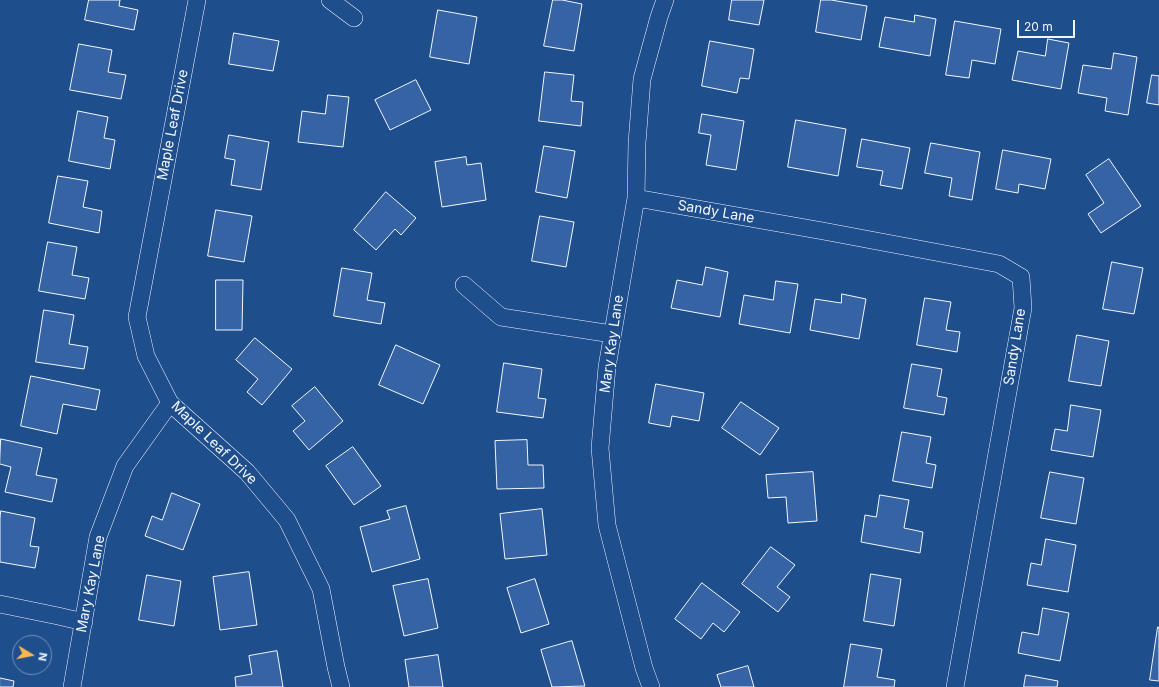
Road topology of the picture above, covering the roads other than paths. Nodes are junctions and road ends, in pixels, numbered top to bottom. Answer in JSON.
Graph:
{"nodes":[{"id":1,"x":197,"y":0,"type":"edge"},
{"id":2,"x":330,"y":0,"type":"edge"},
{"id":3,"x":665,"y":0,"type":"edge"},
{"id":4,"x":354,"y":18,"type":"dead end"},
{"id":5,"x":636,"y":198,"type":"junction"},
{"id":6,"x":464,"y":285,"type":"dead end"},
{"id":7,"x":612,"y":334,"type":"junction"},
{"id":8,"x":170,"y":403,"type":"junction"},
{"id":9,"x":0,"y":604,"type":"edge"},
{"id":10,"x":84,"y":622,"type":"junction"},
{"id":11,"x":72,"y":687,"type":"edge"},
{"id":12,"x":341,"y":687,"type":"edge"},
{"id":13,"x":651,"y":687,"type":"edge"},
{"id":14,"x":954,"y":687,"type":"edge"}],
"edges":[{"from":1,"to":8,"type":"street","name":"Maple Leaf Drive"},
{"from":2,"to":4,"type":"street"},
{"from":3,"to":5,"type":"street","name":"Mary Kay Lane"},
{"from":5,"to":7,"type":"street","name":"Mary Kay Lane"},
{"from":5,"to":14,"type":"street","name":"Sandy Lane"},
{"from":6,"to":7,"type":"street"},
{"from":7,"to":13,"type":"street","name":"Mary Kay Lane"},
{"from":8,"to":10,"type":"street","name":"Mary Kay Lane"},
{"from":8,"to":12,"type":"street","name":"Maple Leaf Drive"},
{"from":9,"to":10,"type":"street"},
{"from":10,"to":11,"type":"street","name":"Mary Kay Lane"}]}
